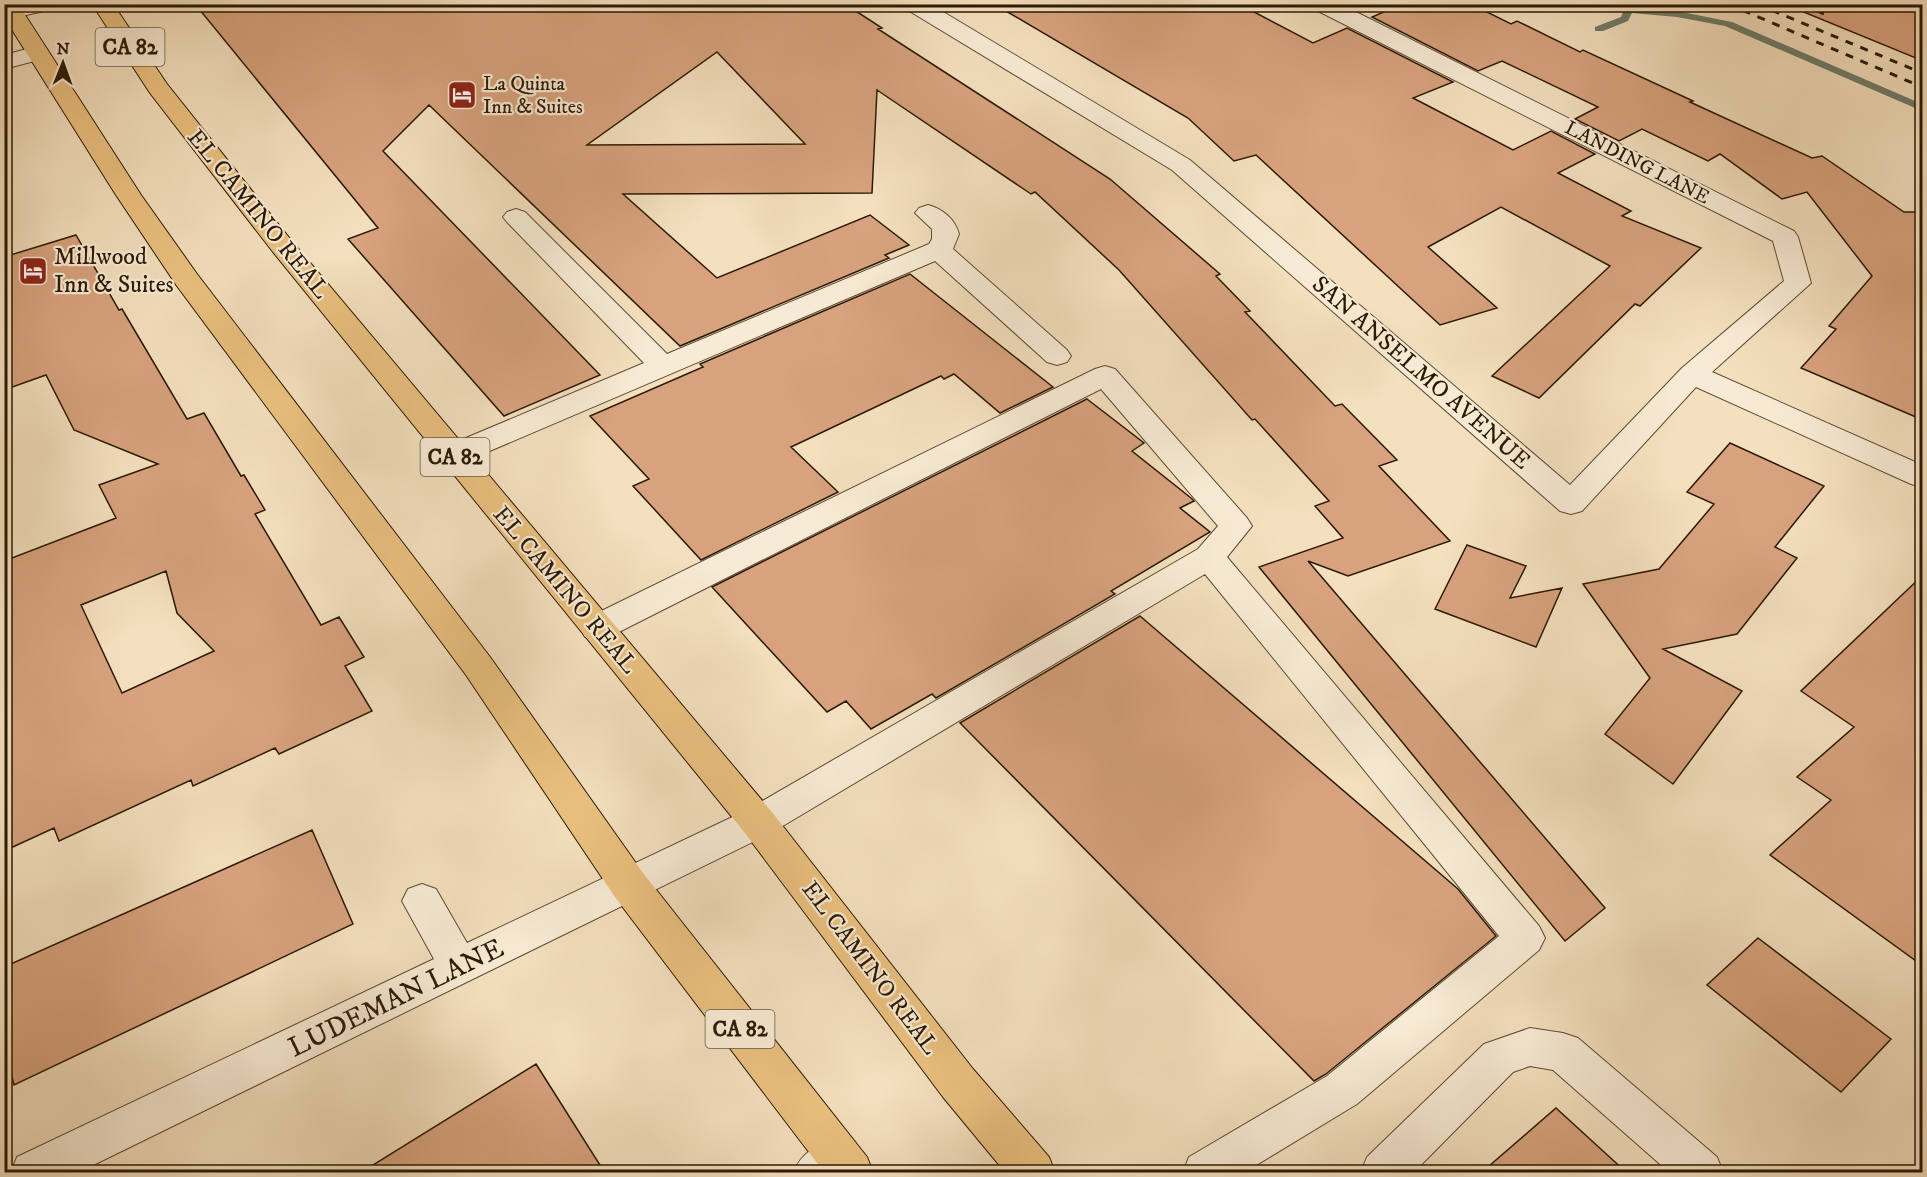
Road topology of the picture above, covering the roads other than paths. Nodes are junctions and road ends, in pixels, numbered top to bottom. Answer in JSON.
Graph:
{"nodes":[{"id":1,"x":45,"y":4,"type":"edge"},
{"id":2,"x":102,"y":4,"type":"edge"},
{"id":3,"x":914,"y":4,"type":"edge"},
{"id":4,"x":1322,"y":4,"type":"edge"},
{"id":5,"x":8,"y":10,"type":"edge"},
{"id":6,"x":38,"y":53,"type":"junction"},
{"id":7,"x":4,"y":62,"type":"edge"},
{"id":8,"x":928,"y":213,"type":"dead end"},
{"id":9,"x":516,"y":217,"type":"dead end"},
{"id":10,"x":938,"y":250,"type":"junction"},
{"id":11,"x":1057,"y":356,"type":"dead end"},
{"id":12,"x":663,"y":366,"type":"junction"},
{"id":13,"x":1692,"y":374,"type":"junction"},
{"id":14,"x":453,"y":455,"type":"junction"},
{"id":15,"x":1923,"y":477,"type":"edge"},
{"id":16,"x":1209,"y":557,"type":"junction"},
{"id":17,"x":597,"y":628,"type":"junction"},
{"id":18,"x":758,"y":822,"type":"junction"},
{"id":19,"x":629,"y":885,"type":"junction"},
{"id":20,"x":422,"y":901,"type":"dead end"},
{"id":21,"x":460,"y":967,"type":"junction"},
{"id":22,"x":836,"y":1168,"type":"edge"},
{"id":23,"x":33,"y":1173,"type":"edge"},
{"id":24,"x":1033,"y":1173,"type":"edge"},
{"id":25,"x":1205,"y":1173,"type":"edge"},
{"id":26,"x":1383,"y":1173,"type":"edge"},
{"id":27,"x":1701,"y":1173,"type":"edge"}],
"edges":[{"from":1,"to":5,"type":"street"},
{"from":2,"to":14,"type":"main road","name":"EL CAMINO REAL","number":"CA 82"},
{"from":3,"to":13,"type":"street","name":"SAN ANSELMO AVENUE"},
{"from":4,"to":13,"type":"street","name":"LANDING LANE"},
{"from":5,"to":6,"type":"main road","number":"CA 82"},
{"from":6,"to":7,"type":"street"},
{"from":6,"to":19,"type":"main road","number":"CA 82"},
{"from":8,"to":10,"type":"street"},
{"from":9,"to":12,"type":"street"},
{"from":10,"to":11,"type":"street"},
{"from":10,"to":12,"type":"street"},
{"from":12,"to":14,"type":"street"},
{"from":13,"to":15,"type":"street"},
{"from":14,"to":17,"type":"main road","name":"EL CAMINO REAL","number":"CA 82"},
{"from":16,"to":17,"type":"street","name":"LUDEMAN LANE"},
{"from":16,"to":18,"type":"street","name":"LUDEMAN LANE"},
{"from":16,"to":25,"type":"street"},
{"from":17,"to":18,"type":"main road","name":"EL CAMINO REAL","number":"CA 82"},
{"from":18,"to":19,"type":"street","name":"LUDEMAN LANE"},
{"from":18,"to":24,"type":"main road","name":"EL CAMINO REAL","number":"CA 82"},
{"from":19,"to":21,"type":"street","name":"LUDEMAN LANE"},
{"from":19,"to":22,"type":"main road","number":"CA 82"},
{"from":20,"to":21,"type":"street"},
{"from":21,"to":23,"type":"street","name":"LUDEMAN LANE"},
{"from":26,"to":27,"type":"street"}]}
